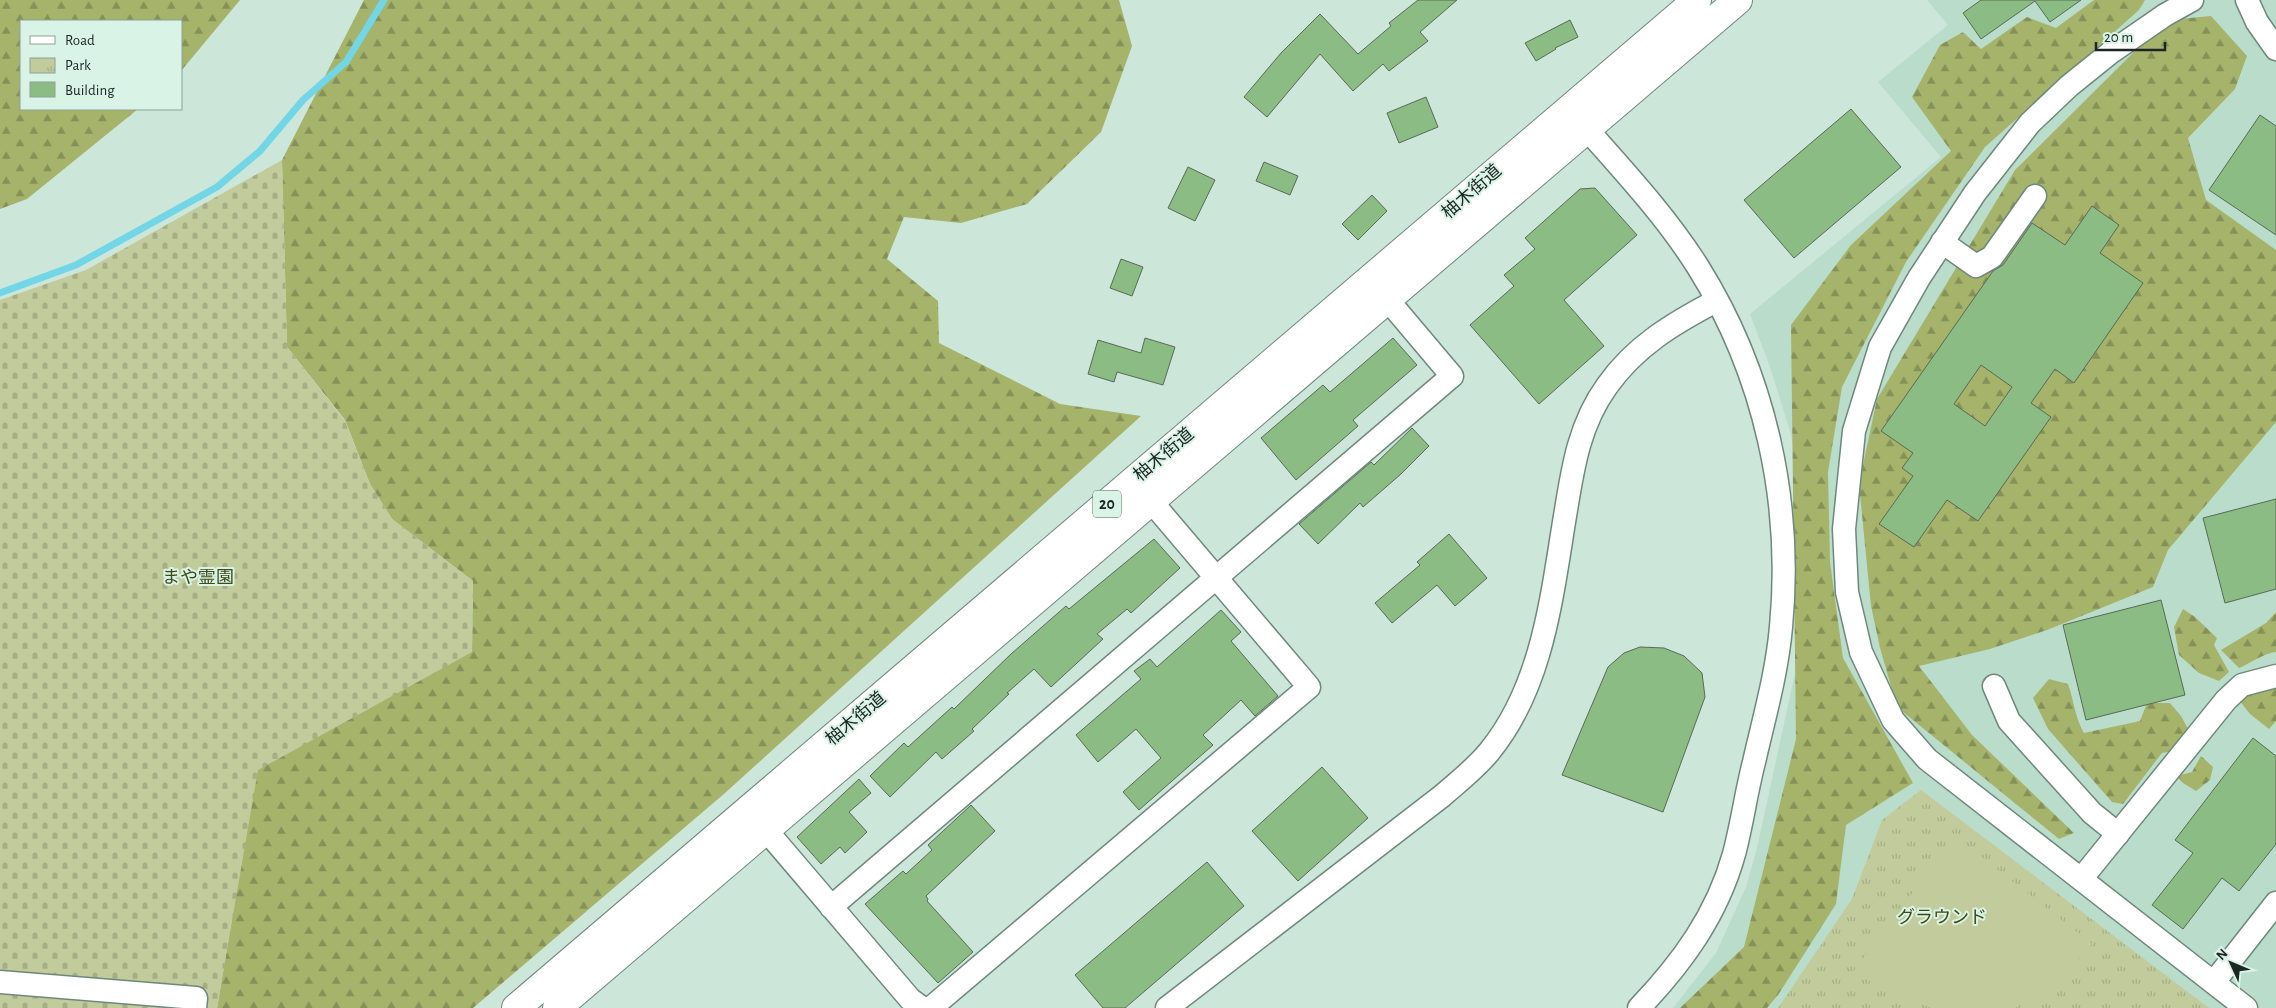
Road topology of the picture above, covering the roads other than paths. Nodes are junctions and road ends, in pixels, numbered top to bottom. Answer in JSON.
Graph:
{"nodes":[{"id":1,"x":1697,"y":0,"type":"edge"},
{"id":2,"x":1738,"y":0,"type":"edge"},
{"id":3,"x":2192,"y":0,"type":"edge"},
{"id":4,"x":2247,"y":0,"type":"edge"},
{"id":5,"x":2276,"y":48,"type":"edge"},
{"id":6,"x":1578,"y":119,"type":"junction"},
{"id":7,"x":2035,"y":196,"type":"dead end"},
{"id":8,"x":1942,"y":242,"type":"junction"},
{"id":9,"x":1378,"y":289,"type":"junction"},
{"id":10,"x":1716,"y":300,"type":"junction"},
{"id":11,"x":1150,"y":500,"type":"junction"},
{"id":12,"x":1216,"y":576,"type":"junction"},
{"id":13,"x":2276,"y":676,"type":"edge"},
{"id":14,"x":1994,"y":686,"type":"dead end"},
{"id":15,"x":757,"y":820,"type":"junction"},
{"id":16,"x":2118,"y":834,"type":"junction"},
{"id":17,"x":2082,"y":878,"type":"junction"},
{"id":18,"x":2276,"y":903,"type":"edge"},
{"id":19,"x":832,"y":907,"type":"junction"},
{"id":20,"x":0,"y":982,"type":"edge"},
{"id":21,"x":2214,"y":982,"type":"junction"},
{"id":22,"x":194,"y":1008,"type":"edge"},
{"id":23,"x":516,"y":1008,"type":"edge"},
{"id":24,"x":557,"y":1008,"type":"edge"},
{"id":25,"x":924,"y":1008,"type":"edge"},
{"id":26,"x":1167,"y":1008,"type":"edge"},
{"id":27,"x":1639,"y":1008,"type":"edge"},
{"id":28,"x":2246,"y":1008,"type":"edge"}],
"edges":[{"from":1,"to":6,"type":"main road","name":"柚木街道","number":"20"},
{"from":2,"to":6,"type":"main road","name":"柚木街道","number":"20"},
{"from":3,"to":8,"type":"street"},
{"from":4,"to":5,"type":"street"},
{"from":6,"to":9,"type":"main road","name":"柚木街道","number":"20"},
{"from":6,"to":10,"type":"street"},
{"from":7,"to":8,"type":"street"},
{"from":8,"to":17,"type":"street"},
{"from":9,"to":11,"type":"main road","name":"柚木街道","number":"20"},
{"from":9,"to":12,"type":"street"},
{"from":9,"to":15,"type":"main road","name":"柚木街道","number":"20"},
{"from":10,"to":26,"type":"street"},
{"from":10,"to":27,"type":"street"},
{"from":11,"to":12,"type":"street"},
{"from":11,"to":15,"type":"main road","name":"柚木街道","number":"20"},
{"from":12,"to":19,"type":"street"},
{"from":12,"to":25,"type":"street"},
{"from":13,"to":16,"type":"street"},
{"from":14,"to":16,"type":"street"},
{"from":15,"to":19,"type":"street"},
{"from":15,"to":23,"type":"main road","name":"柚木街道","number":"20"},
{"from":15,"to":24,"type":"main road","name":"柚木街道","number":"20"},
{"from":16,"to":17,"type":"street"},
{"from":17,"to":21,"type":"street"},
{"from":18,"to":21,"type":"street"},
{"from":19,"to":25,"type":"street"},
{"from":20,"to":22,"type":"street"},
{"from":21,"to":28,"type":"street"}]}
